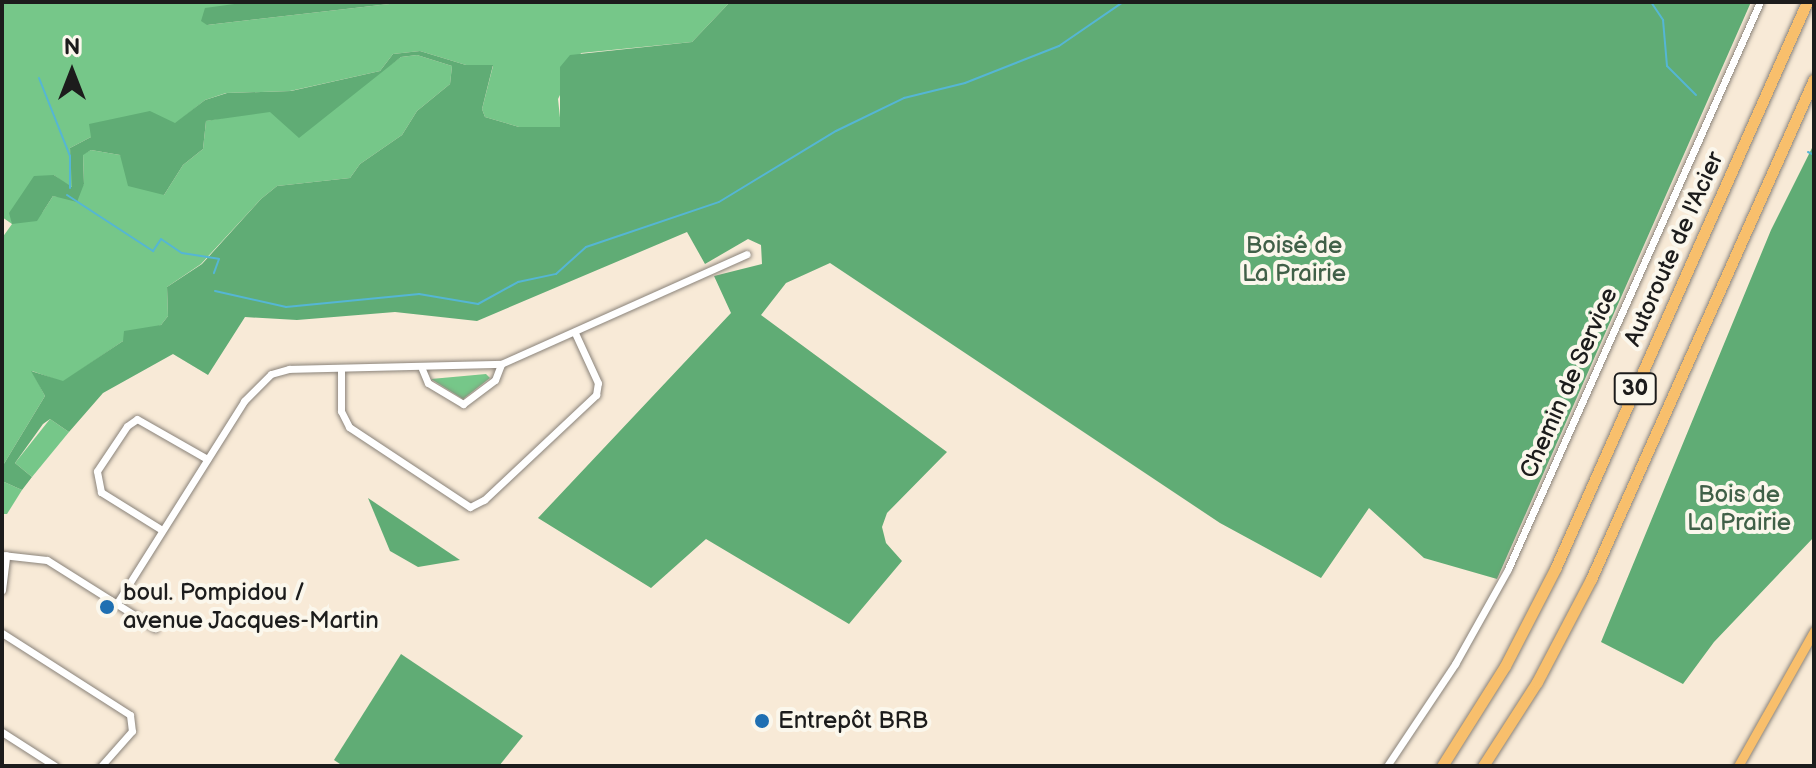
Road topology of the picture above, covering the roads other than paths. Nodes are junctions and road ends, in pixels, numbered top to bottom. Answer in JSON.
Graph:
{"nodes":[{"id":1,"x":1760,"y":2,"type":"edge"},
{"id":2,"x":1807,"y":2,"type":"edge"},
{"id":3,"x":1814,"y":79,"type":"edge"},
{"id":4,"x":747,"y":254,"type":"dead end"},
{"id":5,"x":575,"y":333,"type":"junction"},
{"id":6,"x":501,"y":364,"type":"junction"},
{"id":7,"x":341,"y":369,"type":"junction"},
{"id":8,"x":422,"y":369,"type":"junction"},
{"id":9,"x":207,"y":459,"type":"junction"},
{"id":10,"x":162,"y":530,"type":"junction"},
{"id":11,"x":4,"y":555,"type":"edge"},
{"id":12,"x":2,"y":590,"type":"edge"},
{"id":13,"x":117,"y":603,"type":"junction"},
{"id":14,"x":155,"y":628,"type":"dead end"},
{"id":15,"x":1814,"y":631,"type":"edge"},
{"id":16,"x":2,"y":633,"type":"edge"},
{"id":17,"x":2,"y":732,"type":"edge"},
{"id":18,"x":55,"y":766,"type":"edge"},
{"id":19,"x":101,"y":766,"type":"edge"},
{"id":20,"x":1387,"y":766,"type":"edge"},
{"id":21,"x":1442,"y":766,"type":"edge"},
{"id":22,"x":1483,"y":766,"type":"edge"},
{"id":23,"x":1738,"y":766,"type":"edge"}],
"edges":[{"from":1,"to":20,"type":"street","name":"Chemin de Service"},
{"from":2,"to":21,"type":"highway","name":"Autoroute de l'Acier","number":"30"},
{"from":3,"to":22,"type":"highway","number":"30"},
{"from":4,"to":5,"type":"street"},
{"from":5,"to":6,"type":"street"},
{"from":5,"to":7,"type":"street"},
{"from":6,"to":8,"type":"street"},
{"from":6,"to":8,"type":"street"},
{"from":7,"to":8,"type":"street"},
{"from":7,"to":9,"type":"street"},
{"from":9,"to":10,"type":"street"},
{"from":9,"to":10,"type":"street"},
{"from":10,"to":13,"type":"street"},
{"from":11,"to":12,"type":"street"},
{"from":11,"to":13,"type":"street"},
{"from":13,"to":14,"type":"street"},
{"from":15,"to":23,"type":"main road"},
{"from":16,"to":19,"type":"street"},
{"from":17,"to":18,"type":"street"}]}
